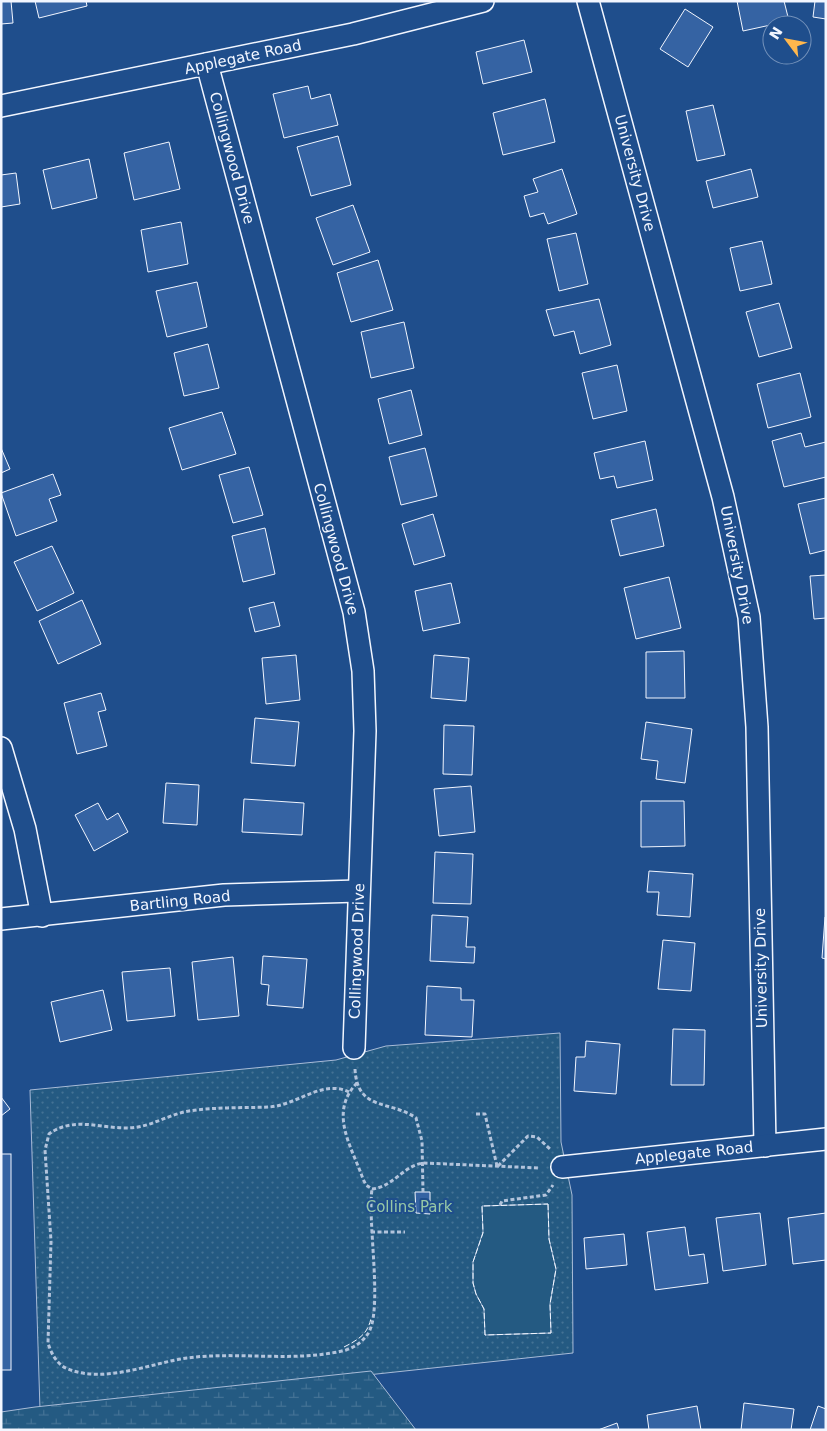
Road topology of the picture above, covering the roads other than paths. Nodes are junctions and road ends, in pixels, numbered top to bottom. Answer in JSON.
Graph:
{"nodes":[{"id":1,"x":483,"y":1,"type":"edge"},
{"id":2,"x":588,"y":1,"type":"edge"},
{"id":3,"x":207,"y":64,"type":"junction"},
{"id":4,"x":1,"y":106,"type":"edge"},
{"id":5,"x":1,"y":748,"type":"edge"},
{"id":6,"x":359,"y":891,"type":"junction"},
{"id":7,"x":42,"y":916,"type":"junction"},
{"id":8,"x":1,"y":919,"type":"edge"},
{"id":9,"x":354,"y":1048,"type":"road end"},
{"id":10,"x":826,"y":1139,"type":"edge"},
{"id":11,"x":765,"y":1146,"type":"junction"},
{"id":12,"x":552,"y":1168,"type":"road end"}],
"edges":[{"from":1,"to":3,"type":"street","name":"Applegate Road"},
{"from":2,"to":11,"type":"street","name":"University Drive"},
{"from":3,"to":4,"type":"street","name":"Applegate Road"},
{"from":3,"to":6,"type":"street","name":"Collingwood Drive"},
{"from":5,"to":7,"type":"street"},
{"from":6,"to":7,"type":"street","name":"Bartling Road"},
{"from":6,"to":9,"type":"street","name":"Collingwood Drive"},
{"from":7,"to":8,"type":"street","name":"Bartling Road"},
{"from":10,"to":11,"type":"street","name":"Applegate Road"},
{"from":11,"to":12,"type":"street","name":"Applegate Road"}]}
